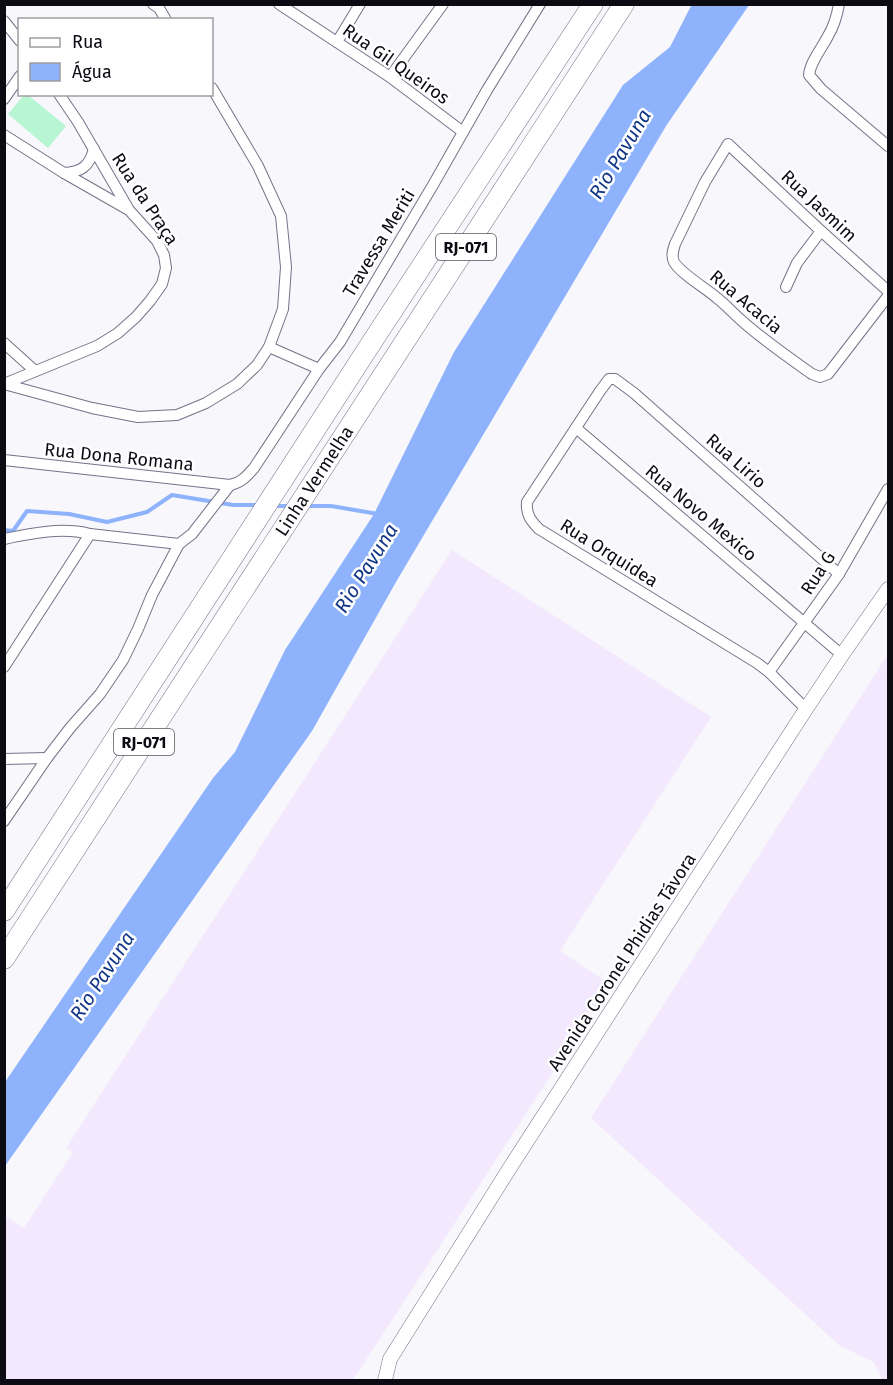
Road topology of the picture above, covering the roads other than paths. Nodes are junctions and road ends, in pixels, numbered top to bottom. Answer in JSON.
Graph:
{"nodes":[{"id":1,"x":279,"y":4,"type":"edge"},
{"id":2,"x":360,"y":4,"type":"edge"},
{"id":3,"x":443,"y":4,"type":"edge"},
{"id":4,"x":540,"y":4,"type":"edge"},
{"id":5,"x":593,"y":4,"type":"edge"},
{"id":6,"x":624,"y":4,"type":"edge"},
{"id":7,"x":839,"y":4,"type":"edge"},
{"id":8,"x":4,"y":21,"type":"edge"},
{"id":9,"x":18,"y":38,"type":"edge"},
{"id":10,"x":337,"y":42,"type":"junction"},
{"id":11,"x":390,"y":77,"type":"junction"},
{"id":12,"x":18,"y":79,"type":"edge"},
{"id":13,"x":213,"y":90,"type":"edge"},
{"id":14,"x":60,"y":96,"type":"edge"},
{"id":15,"x":4,"y":99,"type":"edge"},
{"id":16,"x":463,"y":132,"type":"junction"},
{"id":17,"x":4,"y":135,"type":"edge"},
{"id":18,"x":728,"y":144,"type":"joint"},
{"id":19,"x":888,"y":146,"type":"edge"},
{"id":20,"x":94,"y":149,"type":"junction"},
{"id":21,"x":64,"y":173,"type":"junction"},
{"id":22,"x":129,"y":210,"type":"junction"},
{"id":23,"x":821,"y":231,"type":"junction"},
{"id":24,"x":786,"y":287,"type":"dead end"},
{"id":25,"x":888,"y":293,"type":"edge"},
{"id":26,"x":4,"y":343,"type":"edge"},
{"id":27,"x":269,"y":347,"type":"junction"},
{"id":28,"x":319,"y":369,"type":"junction"},
{"id":29,"x":35,"y":371,"type":"junction"},
{"id":30,"x":609,"y":379,"type":"joint"},
{"id":31,"x":4,"y":384,"type":"edge"},
{"id":32,"x":576,"y":428,"type":"junction"},
{"id":33,"x":4,"y":460,"type":"edge"},
{"id":34,"x":888,"y":489,"type":"edge"},
{"id":35,"x":226,"y":490,"type":"junction"},
{"id":36,"x":90,"y":534,"type":"junction"},
{"id":37,"x":4,"y":538,"type":"edge"},
{"id":38,"x":179,"y":544,"type":"junction"},
{"id":39,"x":839,"y":574,"type":"junction"},
{"id":40,"x":887,"y":592,"type":"edge"},
{"id":41,"x":805,"y":623,"type":"junction"},
{"id":42,"x":842,"y":655,"type":"junction"},
{"id":43,"x":4,"y":667,"type":"edge"},
{"id":44,"x":769,"y":672,"type":"junction"},
{"id":45,"x":806,"y":709,"type":"junction"},
{"id":46,"x":47,"y":758,"type":"junction"},
{"id":47,"x":4,"y":759,"type":"edge"},
{"id":48,"x":4,"y":821,"type":"edge"},
{"id":49,"x":4,"y":911,"type":"edge"},
{"id":50,"x":4,"y":959,"type":"edge"},
{"id":51,"x":390,"y":1359,"type":"junction"},
{"id":52,"x":374,"y":1380,"type":"edge"},
{"id":53,"x":384,"y":1380,"type":"edge"}],
"edges":[{"from":1,"to":10,"type":"street","name":"Rua Gil Queiros"},
{"from":2,"to":10,"type":"street"},
{"from":3,"to":11,"type":"street"},
{"from":4,"to":16,"type":"street","name":"Travessa Meriti"},
{"from":5,"to":49,"type":"highway","name":"Linha Vermelha","number":"RJ-071"},
{"from":6,"to":50,"type":"highway","name":"Linha Vermelha","number":"RJ-071"},
{"from":7,"to":19,"type":"street"},
{"from":8,"to":9,"type":"street"},
{"from":10,"to":11,"type":"street","name":"Rua Gil Queiros"},
{"from":11,"to":16,"type":"street","name":"Rua Gil Queiros"},
{"from":12,"to":15,"type":"street"},
{"from":13,"to":27,"type":"street"},
{"from":14,"to":20,"type":"street","name":"Rua da Praça"},
{"from":16,"to":28,"type":"street","name":"Travessa Meriti"},
{"from":17,"to":21,"type":"street"},
{"from":18,"to":23,"type":"street","name":"Rua Jasmim"},
{"from":18,"to":25,"type":"street","name":"Rua Acacia"},
{"from":20,"to":21,"type":"street"},
{"from":20,"to":22,"type":"street","name":"Rua da Praça"},
{"from":21,"to":22,"type":"street"},
{"from":22,"to":29,"type":"street","name":"Rua da Praça"},
{"from":23,"to":24,"type":"street"},
{"from":23,"to":25,"type":"street","name":"Rua Jasmim"},
{"from":26,"to":29,"type":"street"},
{"from":27,"to":28,"type":"street"},
{"from":27,"to":31,"type":"street"},
{"from":28,"to":35,"type":"street","name":"Travessa Meriti"},
{"from":29,"to":31,"type":"street","name":"Rua da Praça"},
{"from":30,"to":32,"type":"street","name":"Rua Orquidea"},
{"from":30,"to":39,"type":"street","name":"Rua Lirio"},
{"from":32,"to":41,"type":"street","name":"Rua Novo Mexico"},
{"from":32,"to":44,"type":"street","name":"Rua Orquidea"},
{"from":33,"to":35,"type":"street","name":"Rua Dona Romana"},
{"from":34,"to":39,"type":"street","name":"Rua G"},
{"from":35,"to":38,"type":"street","name":"Travessa Meriti"},
{"from":36,"to":37,"type":"street"},
{"from":36,"to":38,"type":"street"},
{"from":36,"to":43,"type":"street"},
{"from":38,"to":46,"type":"street","name":"Travessa Meriti"},
{"from":39,"to":41,"type":"street","name":"Rua G"},
{"from":40,"to":42,"type":"street","name":"Avenida Coronel Phidias Távora"},
{"from":41,"to":42,"type":"street"},
{"from":41,"to":44,"type":"street","name":"Rua G"},
{"from":42,"to":45,"type":"street","name":"Avenida Coronel Phidias Távora"},
{"from":44,"to":45,"type":"street","name":"Rua Orquidea"},
{"from":45,"to":51,"type":"street","name":"Avenida Coronel Phidias Távora"},
{"from":46,"to":47,"type":"street"},
{"from":46,"to":48,"type":"street","name":"Travessa Meriti"},
{"from":51,"to":52,"type":"street","name":"Avenida Coronel Phidias Távora"},
{"from":51,"to":53,"type":"street","name":"Avenida Coronel Phidias Távora"}]}
